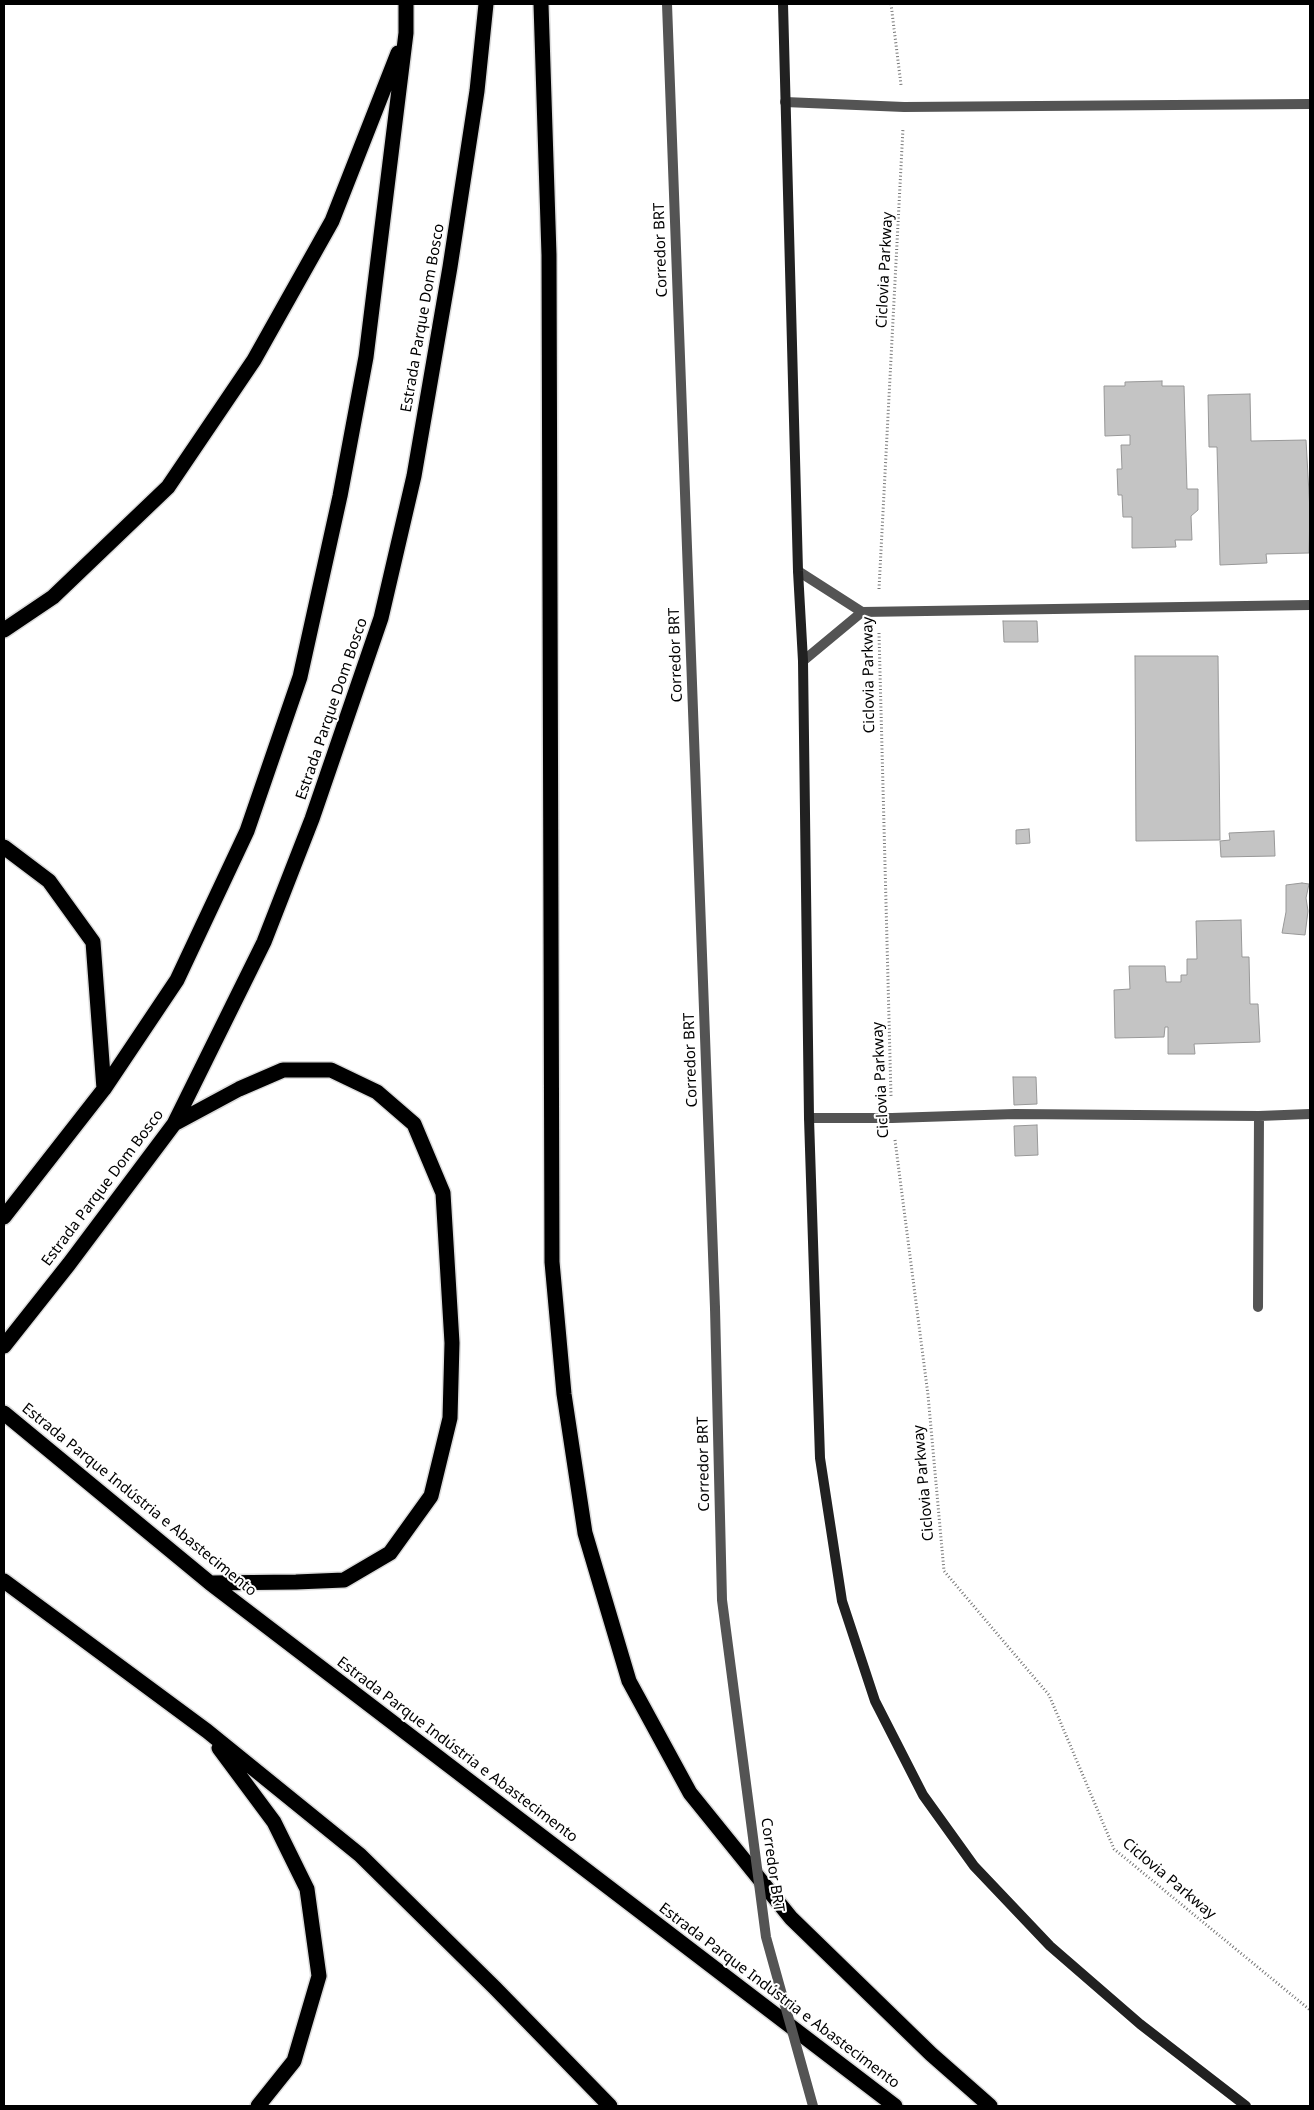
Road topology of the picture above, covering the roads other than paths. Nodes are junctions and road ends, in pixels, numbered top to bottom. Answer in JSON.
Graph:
{"nodes":[{"id":1,"x":406,"y":4,"type":"edge"},
{"id":2,"x":486,"y":4,"type":"edge"},
{"id":3,"x":542,"y":4,"type":"edge"},
{"id":4,"x":667,"y":4,"type":"edge"},
{"id":5,"x":783,"y":4,"type":"edge"},
{"id":6,"x":406,"y":33,"type":"junction"},
{"id":7,"x":785,"y":102,"type":"junction"},
{"id":8,"x":1310,"y":104,"type":"edge"},
{"id":9,"x":798,"y":571,"type":"junction"},
{"id":10,"x":1310,"y":605,"type":"edge"},
{"id":11,"x":862,"y":612,"type":"junction"},
{"id":12,"x":4,"y":630,"type":"edge"},
{"id":13,"x":802,"y":661,"type":"junction"},
{"id":14,"x":4,"y":847,"type":"edge"},
{"id":15,"x":104,"y":1089,"type":"junction"},
{"id":16,"x":1310,"y":1114,"type":"edge"},
{"id":17,"x":1260,"y":1116,"type":"junction"},
{"id":18,"x":809,"y":1118,"type":"junction"},
{"id":19,"x":174,"y":1124,"type":"junction"},
{"id":20,"x":4,"y":1217,"type":"edge"},
{"id":21,"x":1258,"y":1307,"type":"dead end"},
{"id":22,"x":4,"y":1346,"type":"edge"},
{"id":23,"x":4,"y":1413,"type":"edge"},
{"id":24,"x":4,"y":1581,"type":"edge"},
{"id":25,"x":210,"y":1582,"type":"junction"},
{"id":26,"x":207,"y":1730,"type":"junction"},
{"id":27,"x":258,"y":2106,"type":"edge"},
{"id":28,"x":610,"y":2106,"type":"edge"},
{"id":29,"x":813,"y":2106,"type":"edge"},
{"id":30,"x":895,"y":2106,"type":"edge"},
{"id":31,"x":990,"y":2106,"type":"edge"},
{"id":32,"x":1246,"y":2106,"type":"edge"}],
"edges":[{"from":1,"to":6,"type":"highway"},
{"from":2,"to":19,"type":"highway","name":"Estrada Parque Dom Bosco"},
{"from":3,"to":31,"type":"highway"},
{"from":4,"to":29,"type":"street","name":"Corredor BRT","bridge":true},
{"from":5,"to":7,"type":"main road"},
{"from":6,"to":12,"type":"highway"},
{"from":6,"to":15,"type":"highway"},
{"from":7,"to":8,"type":"street"},
{"from":7,"to":9,"type":"main road"},
{"from":9,"to":11,"type":"street"},
{"from":9,"to":13,"type":"main road"},
{"from":10,"to":11,"type":"street"},
{"from":11,"to":13,"type":"street"},
{"from":13,"to":18,"type":"main road"},
{"from":14,"to":15,"type":"highway"},
{"from":15,"to":20,"type":"highway"},
{"from":16,"to":17,"type":"street"},
{"from":17,"to":18,"type":"street"},
{"from":17,"to":21,"type":"street"},
{"from":18,"to":32,"type":"main road"},
{"from":19,"to":22,"type":"highway","name":"Estrada Parque Dom Bosco"},
{"from":19,"to":25,"type":"highway"},
{"from":23,"to":25,"type":"highway","name":"Estrada Parque Indústria e Abastecimento"},
{"from":24,"to":26,"type":"highway"},
{"from":25,"to":30,"type":"highway","name":"Estrada Parque Indústria e Abastecimento"},
{"from":26,"to":27,"type":"highway"},
{"from":26,"to":28,"type":"highway"}]}
